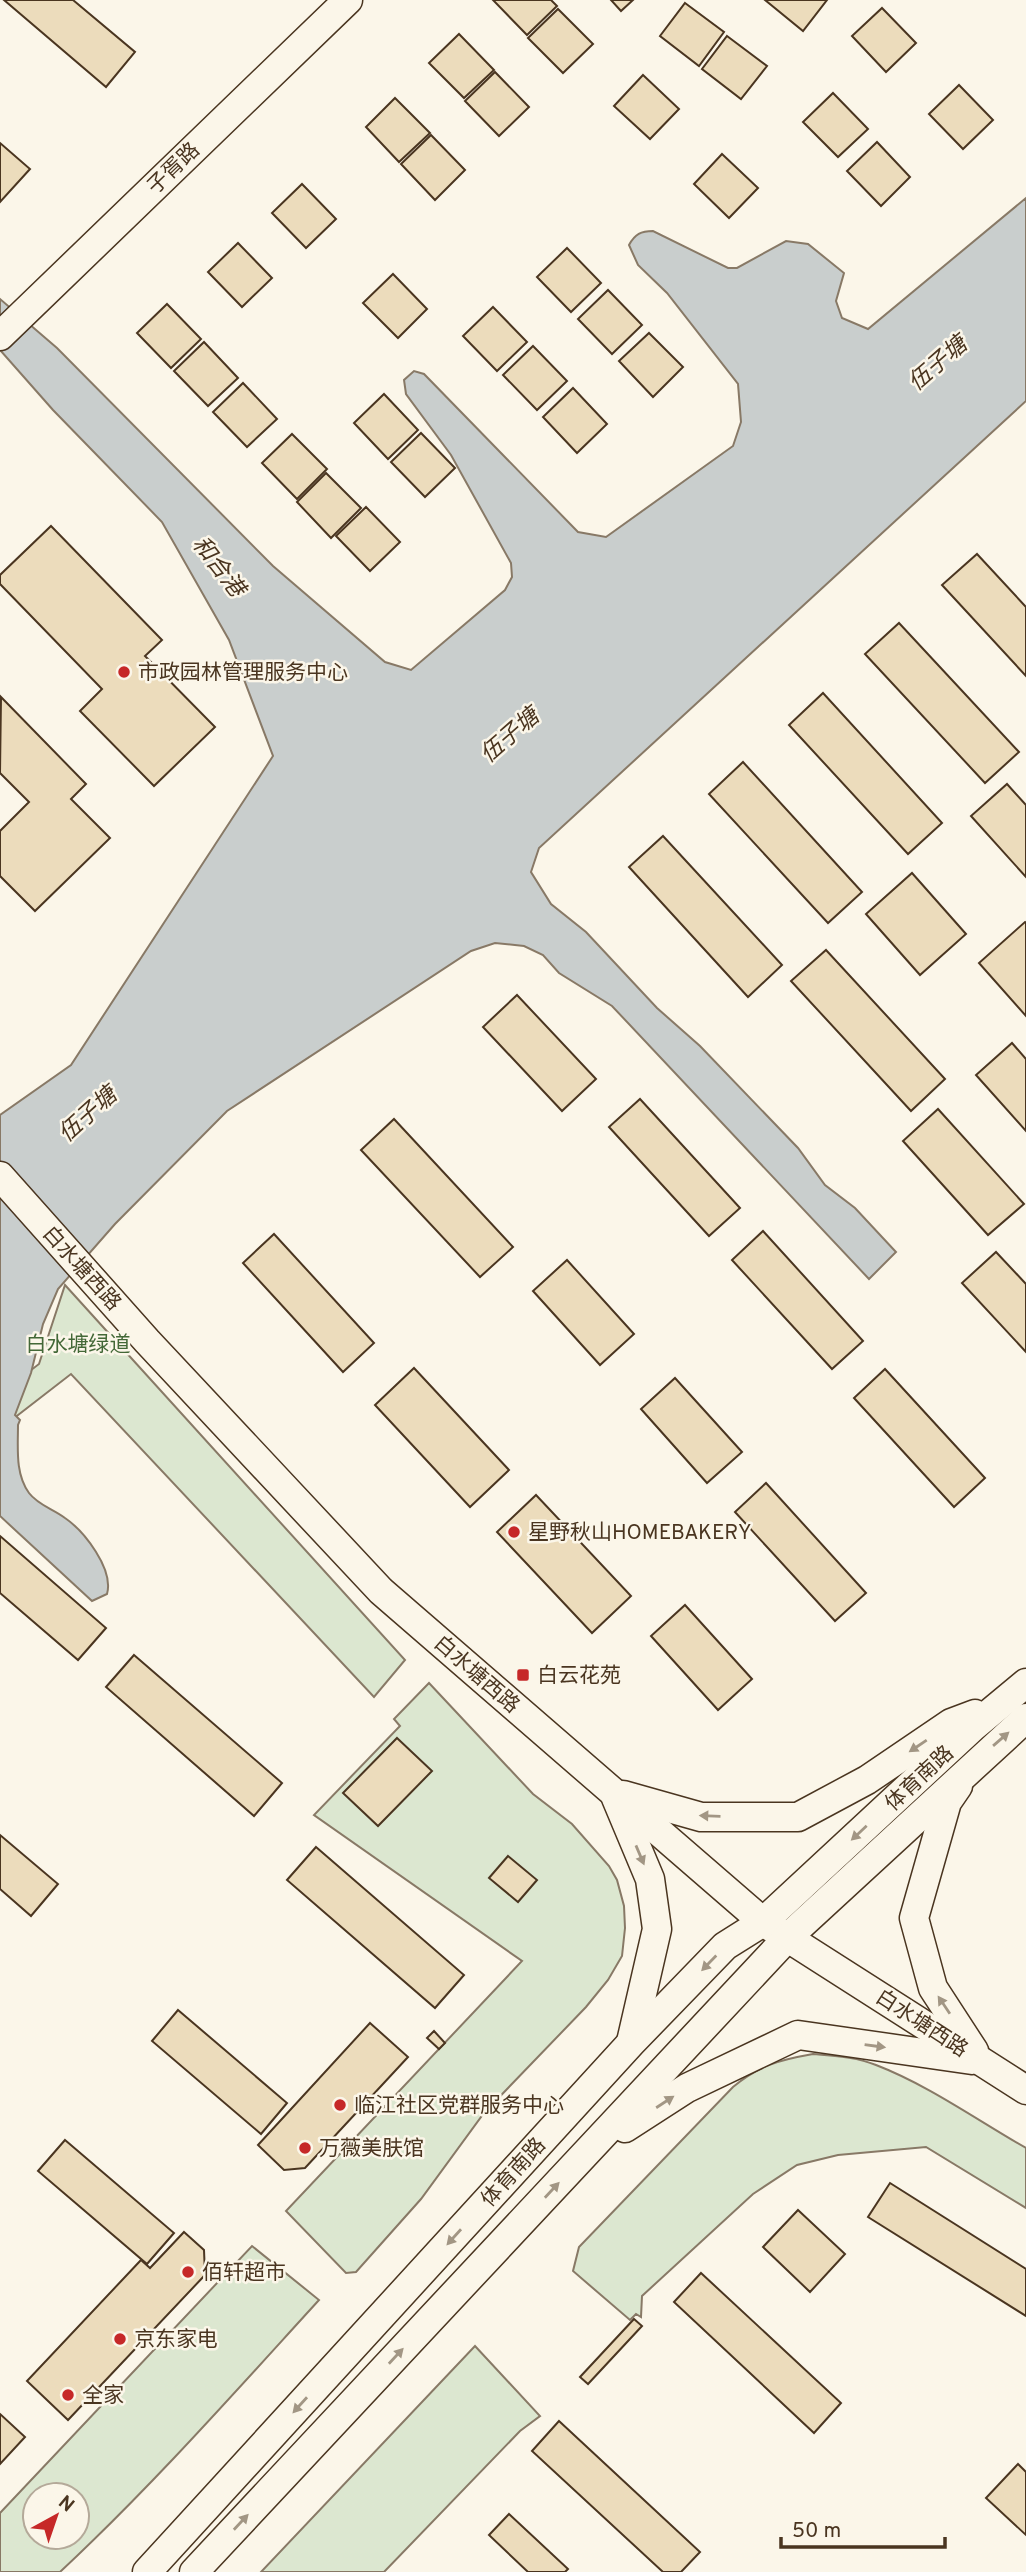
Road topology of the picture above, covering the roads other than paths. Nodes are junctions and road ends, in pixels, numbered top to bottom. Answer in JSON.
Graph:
{"nodes":[{"id":1,"x":348,"y":0,"type":"edge"},
{"id":2,"x":0,"y":336,"type":"edge"},
{"id":3,"x":0,"y":1176,"type":"edge"},
{"id":4,"x":1026,"y":1683,"type":"edge"},
{"id":5,"x":1000,"y":1705,"type":"junction"},
{"id":6,"x":1026,"y":1718,"type":"edge"},
{"id":7,"x":976,"y":1761,"type":"junction"},
{"id":8,"x":614,"y":1793,"type":"junction"},
{"id":9,"x":763,"y":1922,"type":"junction"},
{"id":10,"x":788,"y":1937,"type":"junction"},
{"id":11,"x":631,"y":2043,"type":"junction"},
{"id":12,"x":981,"y":2062,"type":"junction"},
{"id":13,"x":1026,"y":2090,"type":"edge"},
{"id":14,"x":587,"y":2152,"type":"junction"},
{"id":15,"x":147,"y":2572,"type":"edge"},
{"id":16,"x":194,"y":2572,"type":"edge"}],
"edges":[{"from":1,"to":2,"type":"street","name":"子胥路"},
{"from":3,"to":8,"type":"street","name":"白水塘西路"},
{"from":4,"to":5,"type":"street","name":"体育南路"},
{"from":5,"to":8,"type":"street","one_way":true},
{"from":5,"to":9,"type":"street","name":"体育南路","one_way":true},
{"from":7,"to":6,"type":"street","name":"体育南路","one_way":true},
{"from":7,"to":10,"type":"street","name":"体育南路"},
{"from":12,"to":7,"type":"street","one_way":true},
{"from":8,"to":9,"type":"street","name":"白水塘西路"},
{"from":8,"to":11,"type":"street","one_way":true},
{"from":9,"to":10,"type":"street","name":"白水塘西路"},
{"from":9,"to":11,"type":"street","name":"体育南路","one_way":true},
{"from":10,"to":12,"type":"street","name":"白水塘西路"},
{"from":10,"to":14,"type":"street","name":"体育南路"},
{"from":11,"to":15,"type":"street","name":"体育南路","one_way":true},
{"from":12,"to":13,"type":"street","name":"白水塘西路"},
{"from":14,"to":12,"type":"street","one_way":true},
{"from":16,"to":14,"type":"street","name":"体育南路","one_way":true}]}
